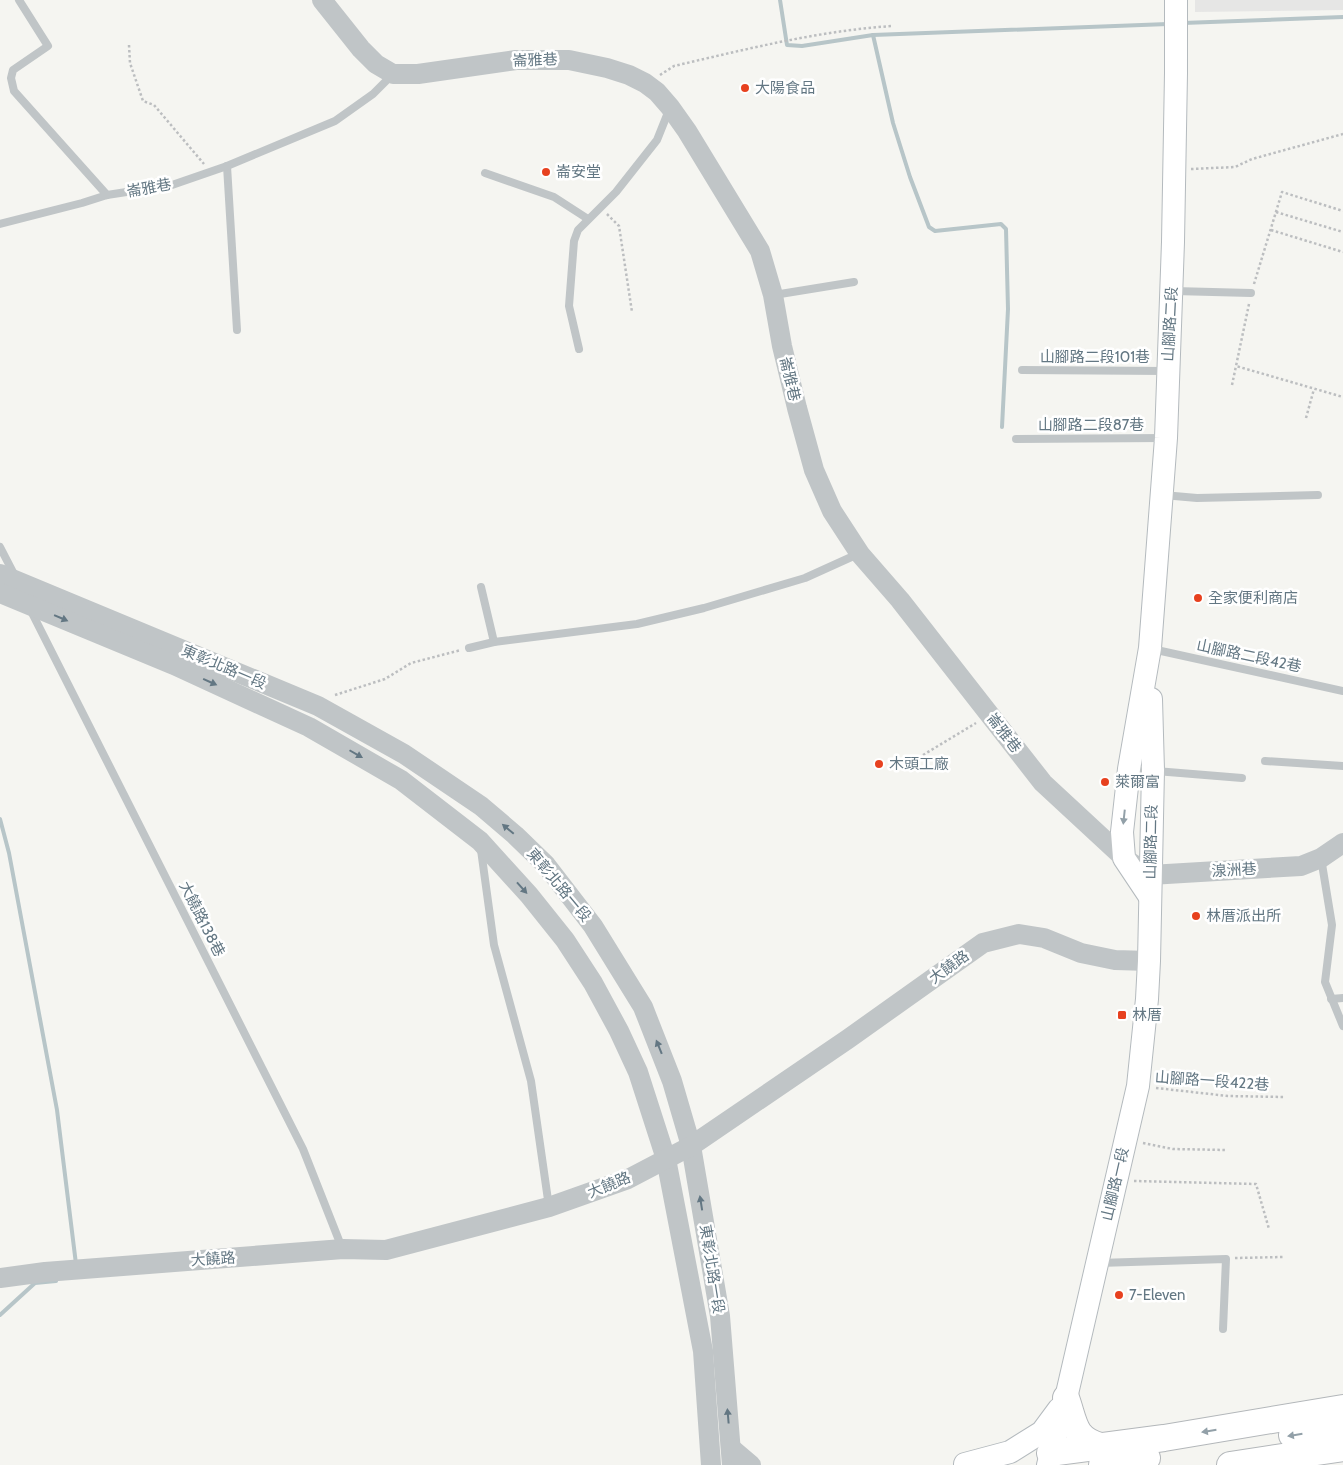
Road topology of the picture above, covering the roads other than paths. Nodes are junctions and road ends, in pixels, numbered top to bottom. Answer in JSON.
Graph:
{"nodes":[{"id":1,"x":19,"y":0,"type":"edge"},
{"id":2,"x":322,"y":0,"type":"edge"},
{"id":3,"x":1176,"y":0,"type":"edge"},
{"id":4,"x":392,"y":74,"type":"junction"},
{"id":5,"x":670,"y":107,"type":"junction"},
{"id":6,"x":227,"y":166,"type":"junction"},
{"id":7,"x":485,"y":173,"type":"dead end"},
{"id":8,"x":107,"y":195,"type":"junction"},
{"id":9,"x":588,"y":219,"type":"junction"},
{"id":10,"x":0,"y":224,"type":"edge"},
{"id":11,"x":854,"y":282,"type":"dead end"},
{"id":12,"x":1172,"y":290,"type":"junction"},
{"id":13,"x":1251,"y":293,"type":"road end"},
{"id":14,"x":773,"y":295,"type":"junction"},
{"id":15,"x":237,"y":330,"type":"dead end"},
{"id":16,"x":579,"y":349,"type":"dead end"},
{"id":17,"x":1022,"y":370,"type":"dead end"},
{"id":18,"x":1168,"y":372,"type":"junction"},
{"id":19,"x":1166,"y":438,"type":"junction"},
{"id":20,"x":1016,"y":439,"type":"dead end"},
{"id":21,"x":1161,"y":495,"type":"junction"},
{"id":22,"x":1318,"y":495,"type":"dead end"},
{"id":23,"x":0,"y":547,"type":"edge"},
{"id":24,"x":860,"y":554,"type":"junction"},
{"id":25,"x":481,"y":587,"type":"dead end"},
{"id":26,"x":18,"y":589,"type":"edge"},
{"id":27,"x":0,"y":592,"type":"edge"},
{"id":28,"x":494,"y":642,"type":"junction"},
{"id":29,"x":470,"y":648,"type":"road end"},
{"id":30,"x":1150,"y":648,"type":"junction"},
{"id":31,"x":1343,"y":691,"type":"edge"},
{"id":32,"x":1265,"y":761,"type":"dead end"},
{"id":33,"x":1343,"y":766,"type":"edge"},
{"id":34,"x":1129,"y":769,"type":"junction"},
{"id":35,"x":1153,"y":770,"type":"junction"},
{"id":36,"x":1242,"y":778,"type":"dead end"},
{"id":37,"x":480,"y":841,"type":"junction"},
{"id":38,"x":1343,"y":843,"type":"edge"},
{"id":39,"x":1124,"y":858,"type":"junction"},
{"id":40,"x":1321,"y":858,"type":"junction"},
{"id":41,"x":1150,"y":874,"type":"junction"},
{"id":42,"x":1150,"y":898,"type":"junction"},
{"id":43,"x":1150,"y":961,"type":"junction"},
{"id":44,"x":1343,"y":998,"type":"edge"},
{"id":45,"x":1331,"y":999,"type":"junction"},
{"id":46,"x":1343,"y":1026,"type":"edge"},
{"id":47,"x":692,"y":1146,"type":"junction"},
{"id":48,"x":666,"y":1159,"type":"junction"},
{"id":49,"x":549,"y":1207,"type":"junction"},
{"id":50,"x":343,"y":1249,"type":"junction"},
{"id":51,"x":1097,"y":1263,"type":"junction"},
{"id":52,"x":0,"y":1278,"type":"edge"},
{"id":53,"x":1223,"y":1329,"type":"dead end"},
{"id":54,"x":1066,"y":1398,"type":"junction"},
{"id":55,"x":1343,"y":1408,"type":"edge"},
{"id":56,"x":1343,"y":1428,"type":"edge"},
{"id":57,"x":1343,"y":1448,"type":"edge"},
{"id":58,"x":732,"y":1456,"type":"edge"},
{"id":59,"x":1101,"y":1456,"type":"edge"},
{"id":60,"x":1049,"y":1459,"type":"edge"},
{"id":61,"x":709,"y":1462,"type":"edge"},
{"id":62,"x":751,"y":1465,"type":"edge"},
{"id":63,"x":963,"y":1465,"type":"edge"},
{"id":64,"x":1230,"y":1465,"type":"edge"}],
"edges":[{"from":1,"to":8,"type":"lane"},
{"from":2,"to":4,"type":"street"},
{"from":3,"to":12,"type":"main road","name":"山腳路二段"},
{"from":4,"to":5,"type":"street","name":"崙雅巷"},
{"from":4,"to":6,"type":"lane","name":"崙雅巷"},
{"from":5,"to":9,"type":"lane"},
{"from":5,"to":14,"type":"street","name":"崙雅巷"},
{"from":6,"to":8,"type":"lane","name":"崙雅巷"},
{"from":6,"to":15,"type":"lane"},
{"from":7,"to":9,"type":"lane"},
{"from":8,"to":10,"type":"lane","name":"崙雅巷"},
{"from":9,"to":16,"type":"lane"},
{"from":11,"to":14,"type":"lane"},
{"from":12,"to":13,"type":"lane"},
{"from":12,"to":18,"type":"main road","name":"山腳路二段"},
{"from":14,"to":24,"type":"street","name":"崙雅巷"},
{"from":17,"to":18,"type":"lane","name":"山腳路二段101巷"},
{"from":18,"to":19,"type":"main road","name":"山腳路二段"},
{"from":19,"to":20,"type":"lane","name":"山腳路二段87巷"},
{"from":19,"to":21,"type":"main road","name":"山腳路二段"},
{"from":21,"to":22,"type":"lane"},
{"from":21,"to":30,"type":"main road","name":"山腳路二段"},
{"from":23,"to":26,"type":"lane","name":"大饒路138巷"},
{"from":24,"to":28,"type":"lane"},
{"from":24,"to":39,"type":"street","name":"崙雅巷"},
{"from":25,"to":28,"type":"lane"},
{"from":26,"to":27,"type":"street","name":"東彰北路一段"},
{"from":26,"to":37,"type":"street","name":"東彰北路一段","one_way":true},
{"from":47,"to":26,"type":"street","name":"東彰北路一段","one_way":true},
{"from":26,"to":50,"type":"lane","name":"大饒路138巷"},
{"from":28,"to":29,"type":"lane"},
{"from":30,"to":31,"type":"lane","name":"山腳路二段42巷"},
{"from":30,"to":34,"type":"main road","name":"山腳路二段"},
{"from":30,"to":35,"type":"main road","name":"山腳路二段"},
{"from":32,"to":33,"type":"lane"},
{"from":34,"to":35,"type":"lane"},
{"from":34,"to":39,"type":"main road","name":"山腳路二段","one_way":true},
{"from":35,"to":36,"type":"lane"},
{"from":35,"to":41,"type":"main road","name":"山腳路二段"},
{"from":37,"to":48,"type":"street","name":"東彰北路一段","one_way":true},
{"from":37,"to":49,"type":"lane"},
{"from":38,"to":40,"type":"street","name":"湶洲巷"},
{"from":39,"to":41,"type":"street"},
{"from":39,"to":42,"type":"main road","name":"山腳路二段"},
{"from":40,"to":41,"type":"street","name":"湶洲巷"},
{"from":40,"to":45,"type":"lane"},
{"from":41,"to":42,"type":"main road","name":"山腳路二段"},
{"from":42,"to":43,"type":"main road","name":"山腳路一段"},
{"from":43,"to":47,"type":"street","name":"大饒路"},
{"from":43,"to":51,"type":"main road","name":"山腳路一段"},
{"from":44,"to":45,"type":"lane"},
{"from":45,"to":46,"type":"lane"},
{"from":47,"to":48,"type":"street","name":"大饒路"},
{"from":58,"to":47,"type":"street","name":"東彰北路一段","one_way":true},
{"from":48,"to":49,"type":"street","name":"大饒路"},
{"from":48,"to":61,"type":"street","name":"東彰北路一段"},
{"from":49,"to":50,"type":"street","name":"大饒路"},
{"from":50,"to":52,"type":"street","name":"大饒路"},
{"from":51,"to":53,"type":"lane"},
{"from":51,"to":54,"type":"main road","name":"山腳路一段"},
{"from":54,"to":59,"type":"highway"},
{"from":54,"to":60,"type":"main road","name":"山腳路一段"},
{"from":54,"to":63,"type":"main road"},
{"from":55,"to":59,"type":"highway","one_way":true},
{"from":56,"to":59,"type":"highway","one_way":true},
{"from":57,"to":64,"type":"highway"},
{"from":58,"to":62,"type":"street"},
{"from":59,"to":60,"type":"highway"},
{"from":60,"to":63,"type":"main road"}]}
